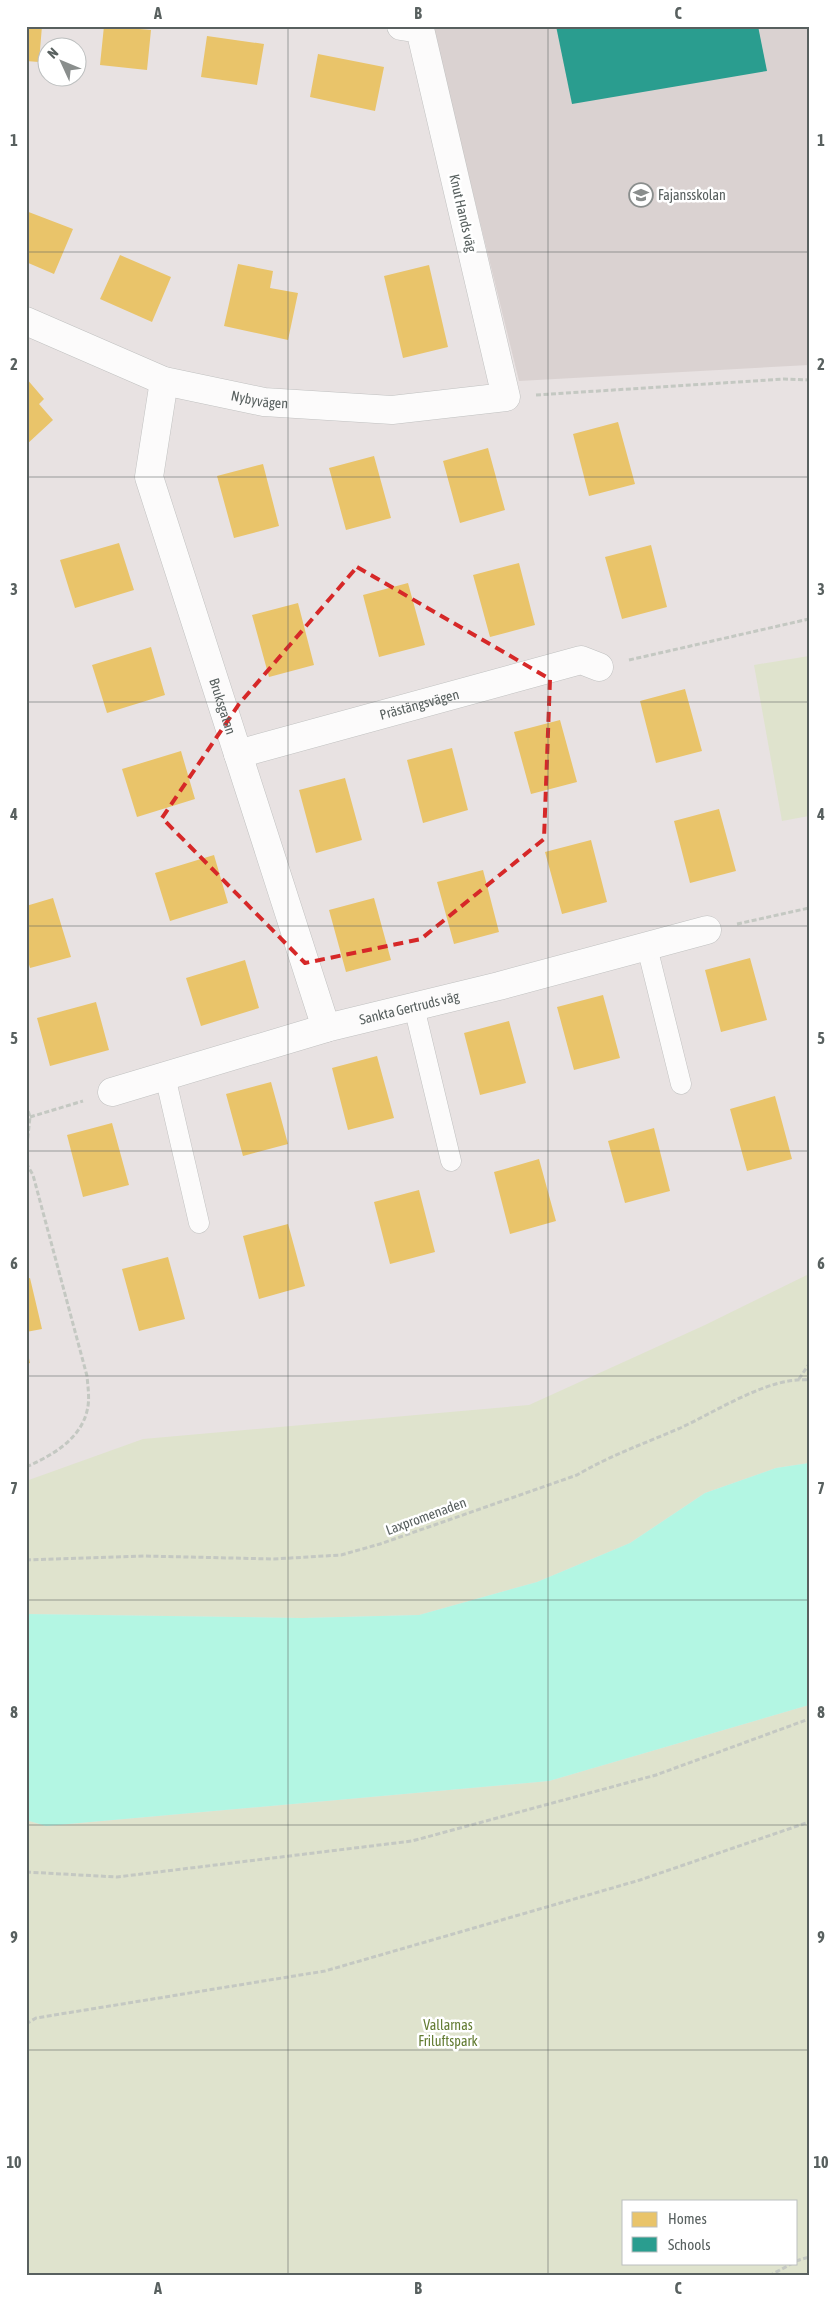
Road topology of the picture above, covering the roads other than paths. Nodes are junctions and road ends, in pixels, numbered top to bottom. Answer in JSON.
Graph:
{"nodes":[{"id":1,"x":411,"y":28,"type":"edge"},
{"id":2,"x":26,"y":322,"type":"edge"},
{"id":3,"x":164,"y":381,"type":"junction"},
{"id":4,"x":506,"y":397,"type":"joint"},
{"id":5,"x":599,"y":667,"type":"road end"},
{"id":6,"x":238,"y":754,"type":"junction"},
{"id":7,"x":707,"y":930,"type":"road end"},
{"id":8,"x":647,"y":947,"type":"junction"},
{"id":9,"x":414,"y":1007,"type":"junction"},
{"id":10,"x":326,"y":1028,"type":"junction"},
{"id":11,"x":165,"y":1076,"type":"junction"},
{"id":12,"x":681,"y":1084,"type":"dead end"},
{"id":13,"x":112,"y":1092,"type":"road end"},
{"id":14,"x":451,"y":1161,"type":"dead end"},
{"id":15,"x":199,"y":1223,"type":"dead end"}],
"edges":[{"from":1,"to":4,"type":"street","name":"Knut Hands väg"},
{"from":2,"to":3,"type":"street","name":"Nybyvägen"},
{"from":3,"to":4,"type":"street","name":"Nybyvägen"},
{"from":3,"to":6,"type":"street","name":"Bruksgatan"},
{"from":5,"to":6,"type":"street","name":"Prästängsvägen"},
{"from":6,"to":10,"type":"street","name":"Bruksgatan"},
{"from":7,"to":8,"type":"street","name":"Sankta Gertruds väg"},
{"from":8,"to":9,"type":"street","name":"Sankta Gertruds väg"},
{"from":8,"to":12,"type":"lane"},
{"from":9,"to":10,"type":"street","name":"Sankta Gertruds väg"},
{"from":9,"to":14,"type":"lane"},
{"from":10,"to":11,"type":"street","name":"Sankta Gertruds väg"},
{"from":11,"to":13,"type":"street","name":"Sankta Gertruds väg"},
{"from":11,"to":15,"type":"lane"}]}
